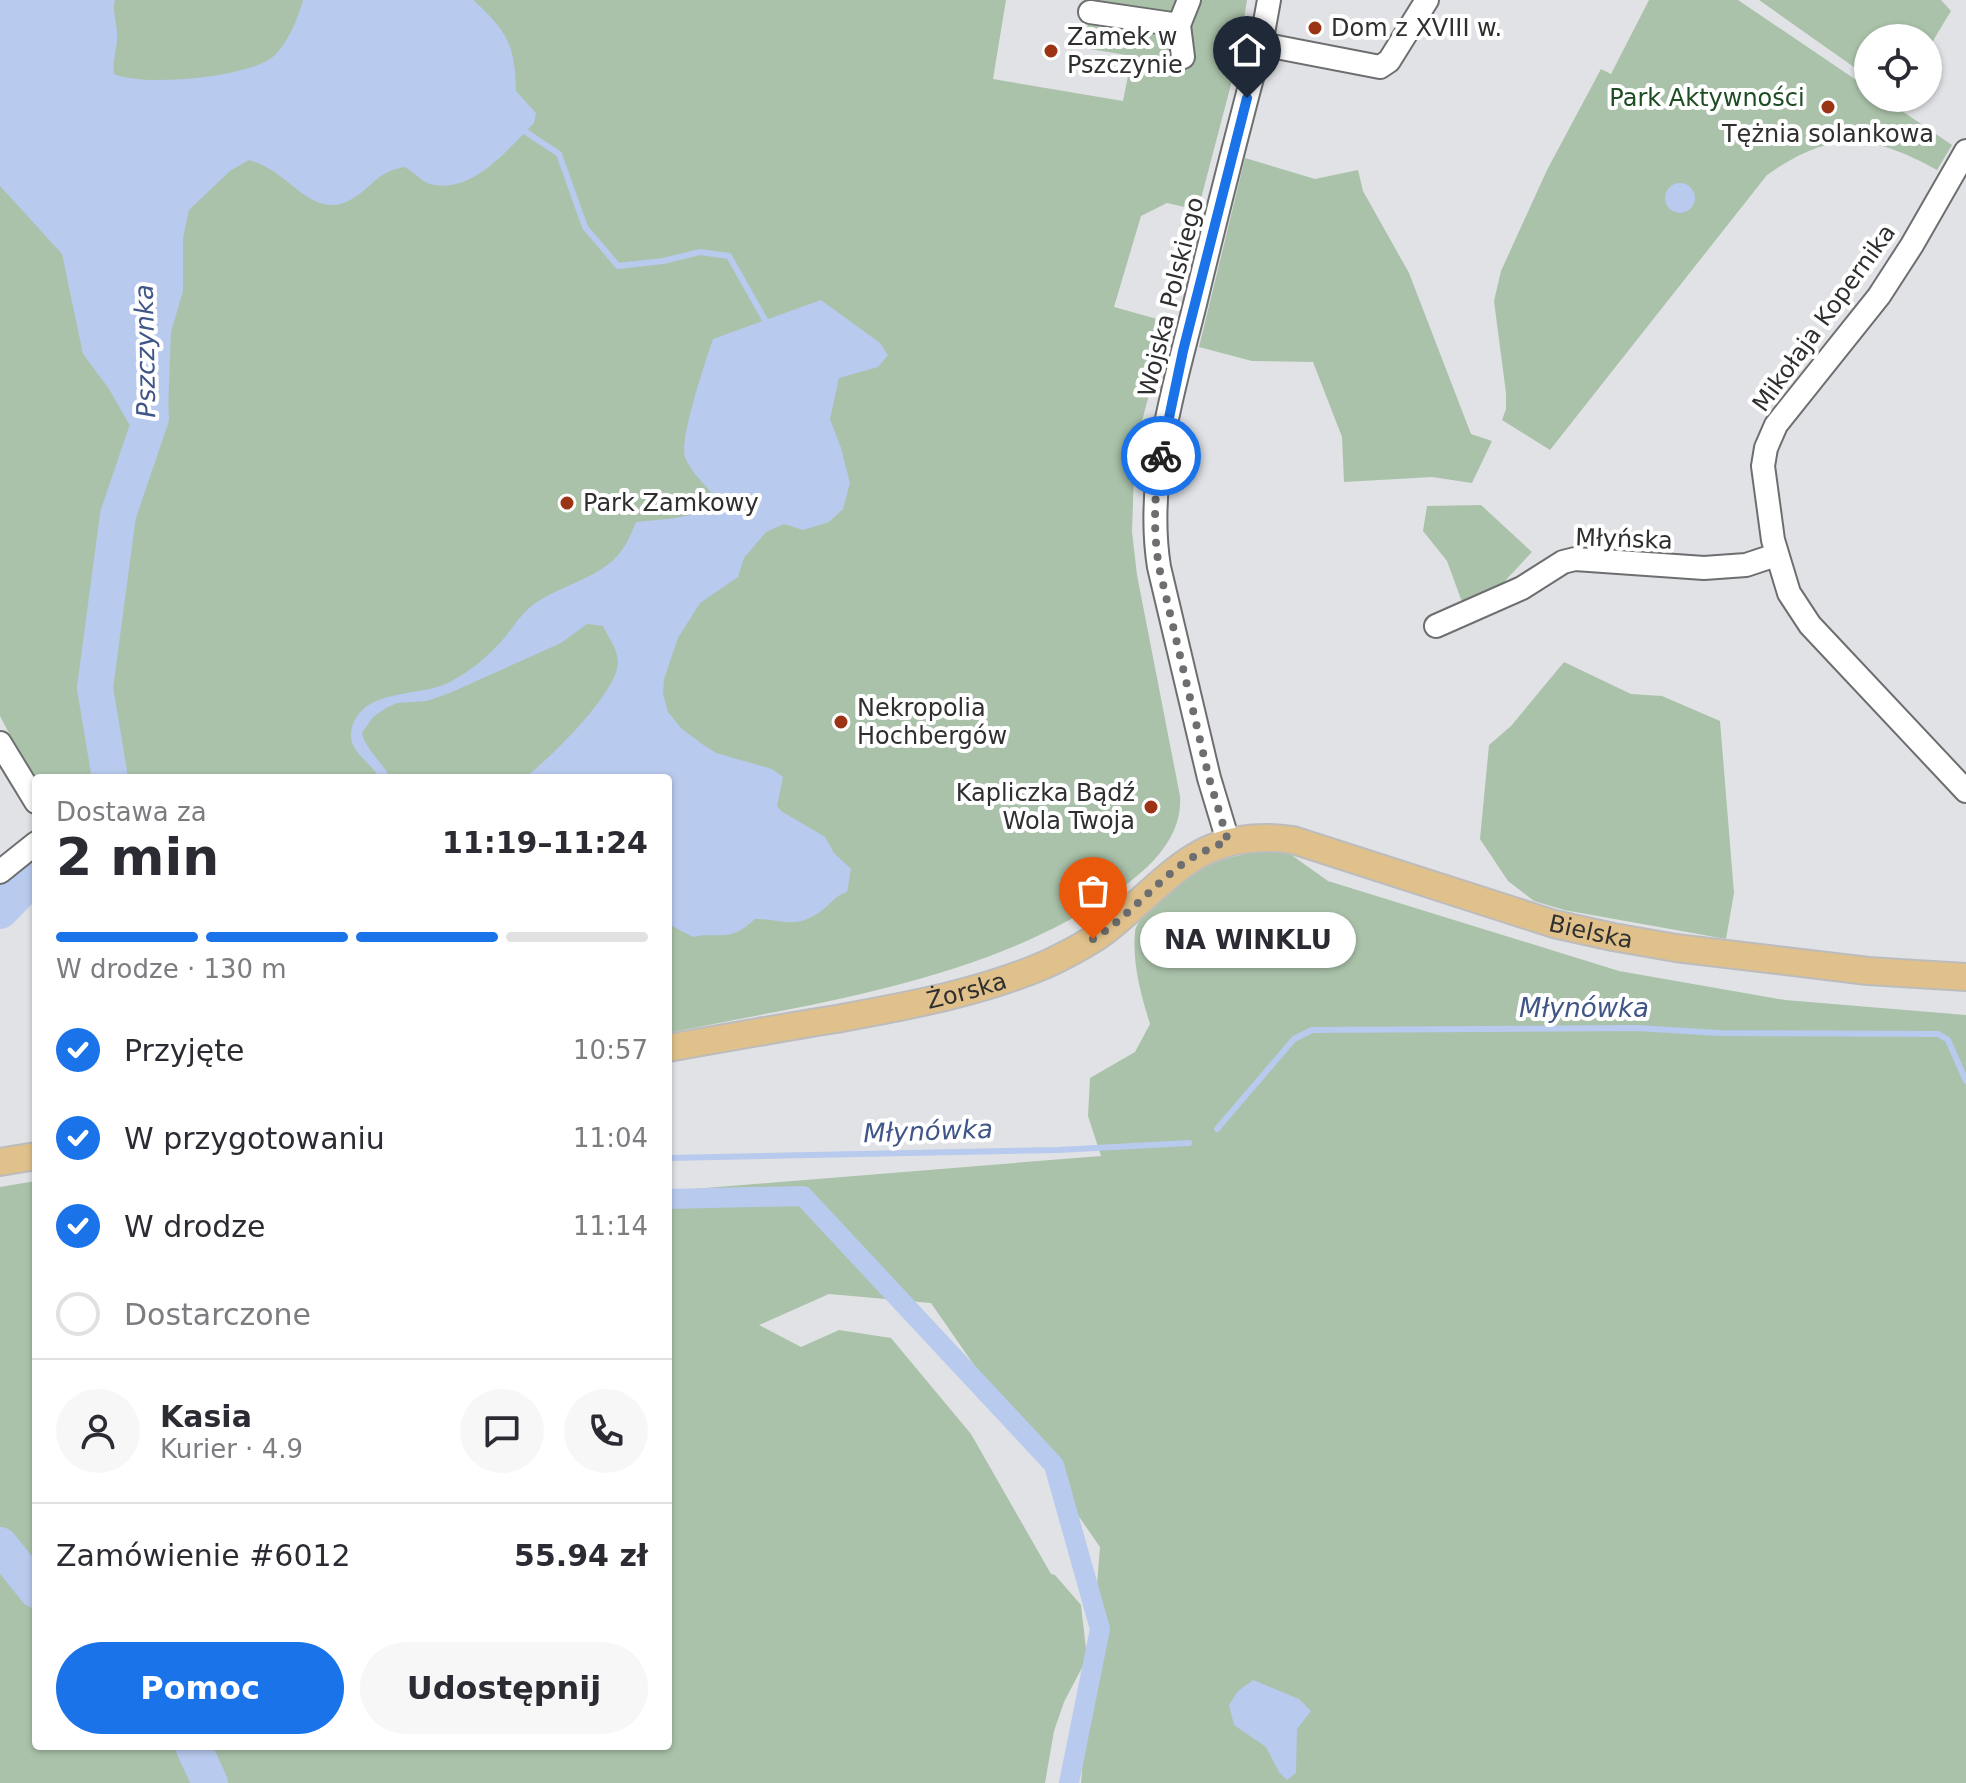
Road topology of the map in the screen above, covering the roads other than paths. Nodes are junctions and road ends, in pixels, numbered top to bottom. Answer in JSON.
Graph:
{"nodes":[{"id":1,"x":1189,"y":0,"type":"edge"},
{"id":2,"x":1269,"y":0,"type":"edge"},
{"id":3,"x":1427,"y":0,"type":"edge"},
{"id":4,"x":1090,"y":12,"type":"dead end"},
{"id":5,"x":1179,"y":25,"type":"junction"},
{"id":6,"x":1261,"y":44,"type":"junction"},
{"id":7,"x":1183,"y":57,"type":"dead end"},
{"id":8,"x":1966,"y":151,"type":"edge"},
{"id":9,"x":1776,"y":555,"type":"junction"},
{"id":10,"x":1436,"y":626,"type":"dead end"},
{"id":11,"x":0,"y":743,"type":"edge"},
{"id":12,"x":1966,"y":791,"type":"edge"},
{"id":13,"x":32,"y":795,"type":"edge"},
{"id":14,"x":1228,"y":841,"type":"junction"},
{"id":15,"x":32,"y":846,"type":"edge"},
{"id":16,"x":0,"y":872,"type":"edge"},
{"id":17,"x":1966,"y":977,"type":"edge"},
{"id":18,"x":672,"y":1047,"type":"edge"},
{"id":19,"x":32,"y":1157,"type":"edge"},
{"id":20,"x":0,"y":1162,"type":"edge"}],
"edges":[{"from":1,"to":5,"type":"street"},
{"from":2,"to":6,"type":"street","name":"Wojska Polskiego"},
{"from":3,"to":6,"type":"street"},
{"from":4,"to":5,"type":"street"},
{"from":5,"to":7,"type":"street"},
{"from":6,"to":14,"type":"street","name":"Wojska Polskiego"},
{"from":8,"to":9,"type":"street","name":"Mikołaja Kopernika"},
{"from":9,"to":10,"type":"street","name":"Młyńska"},
{"from":9,"to":12,"type":"street","name":"Mikołaja Kopernika"},
{"from":11,"to":13,"type":"street"},
{"from":14,"to":17,"type":"main road","name":"Bielska"},
{"from":14,"to":18,"type":"main road","name":"Żorska"},
{"from":15,"to":16,"type":"street"},
{"from":19,"to":20,"type":"main road"}]}
